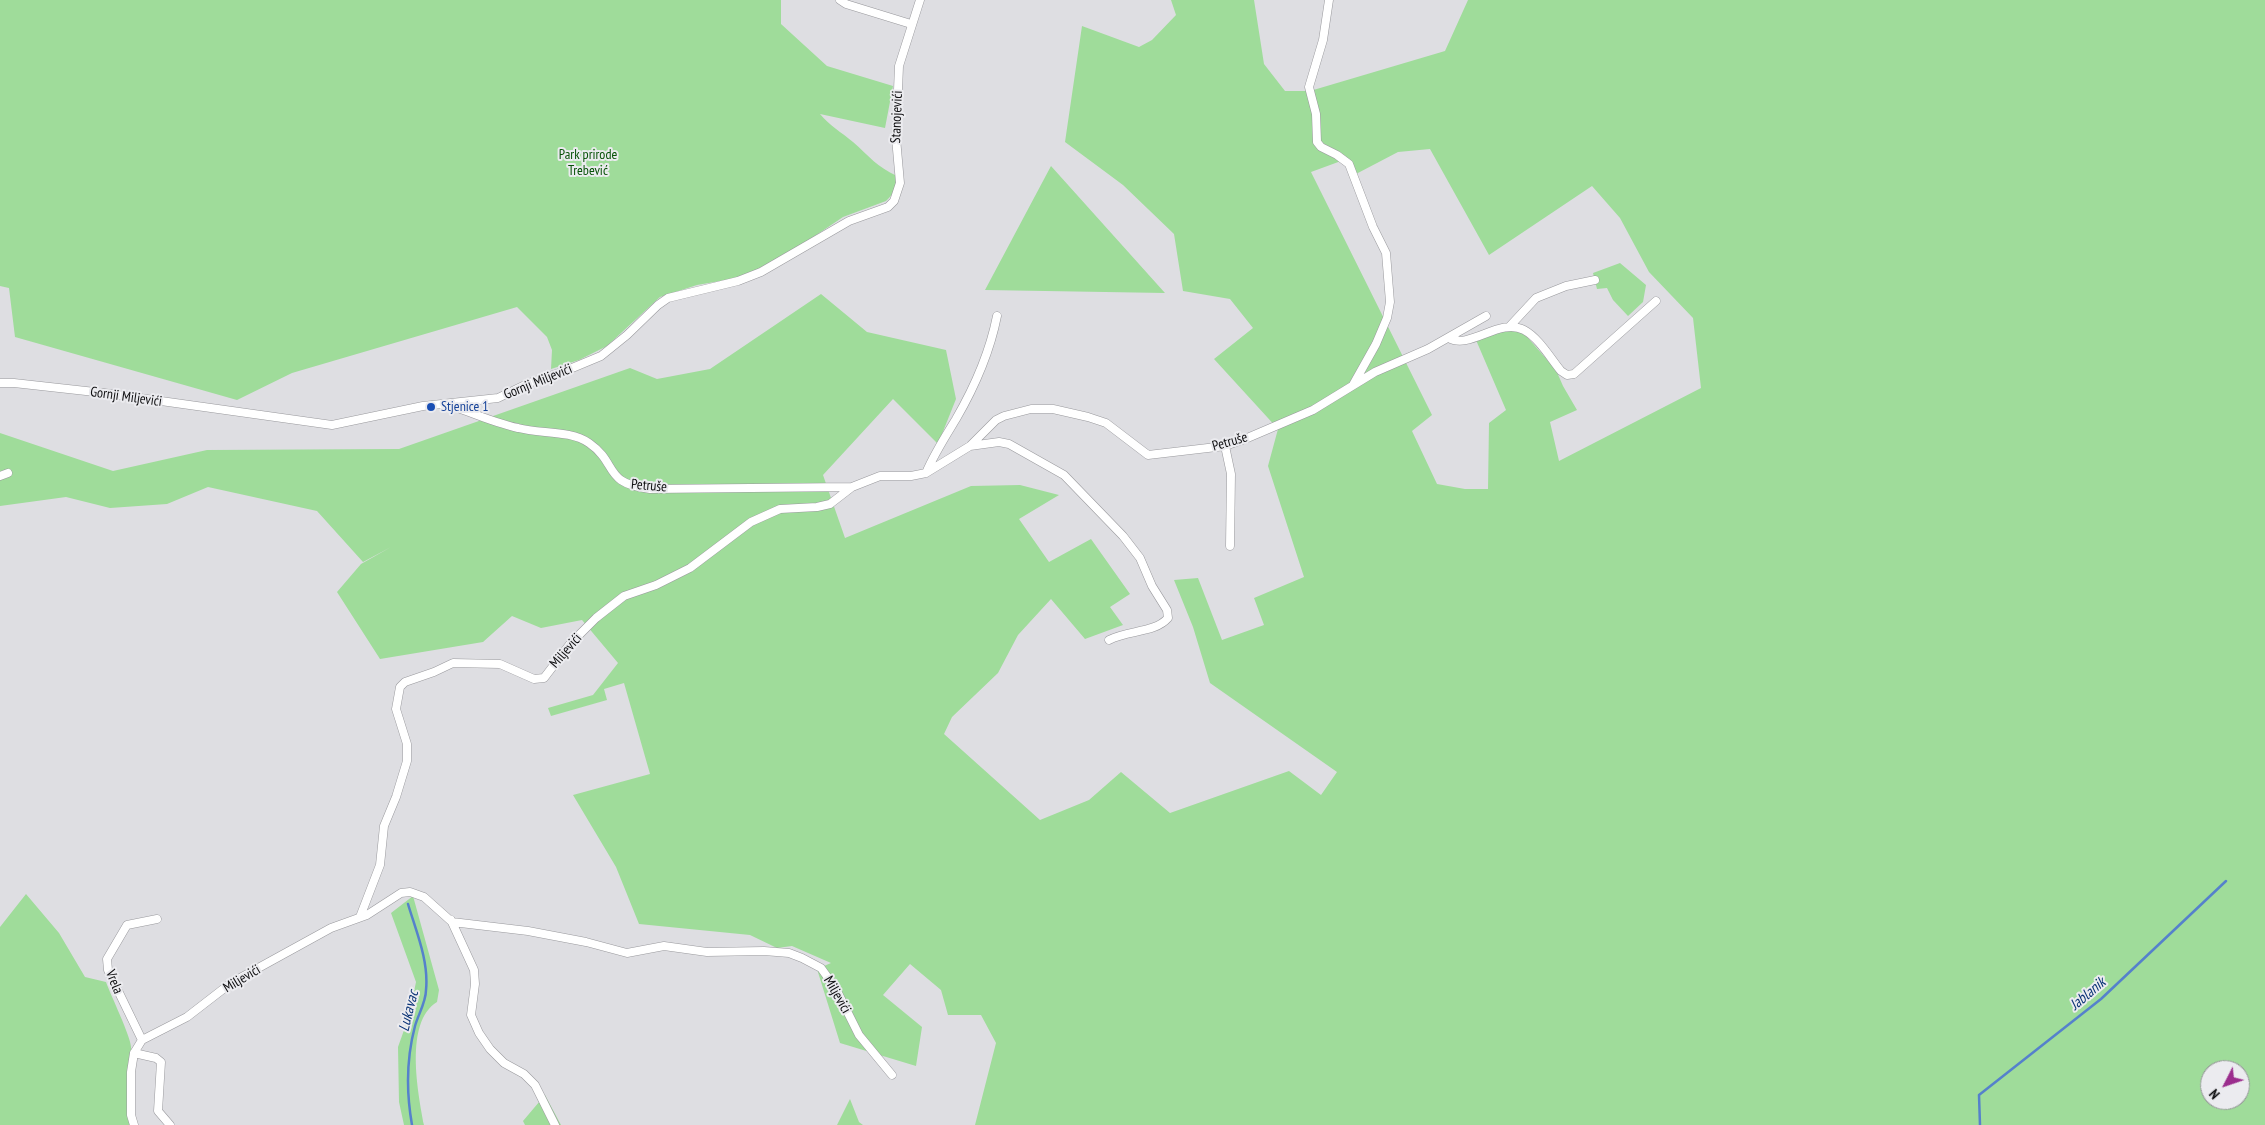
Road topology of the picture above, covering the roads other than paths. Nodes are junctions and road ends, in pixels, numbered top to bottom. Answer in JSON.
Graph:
{"nodes":[{"id":1,"x":840,"y":0,"type":"edge"},
{"id":2,"x":920,"y":0,"type":"edge"},
{"id":3,"x":1329,"y":0,"type":"edge"},
{"id":4,"x":911,"y":24,"type":"junction"},
{"id":5,"x":888,"y":207,"type":"joint"},
{"id":6,"x":1595,"y":280,"type":"dead end"},
{"id":7,"x":1656,"y":302,"type":"dead end"},
{"id":8,"x":997,"y":316,"type":"dead end"},
{"id":9,"x":1486,"y":316,"type":"dead end"},
{"id":10,"x":1510,"y":326,"type":"junction"},
{"id":11,"x":1449,"y":338,"type":"junction"},
{"id":12,"x":0,"y":383,"type":"edge"},
{"id":13,"x":1353,"y":386,"type":"junction"},
{"id":14,"x":445,"y":404,"type":"junction"},
{"id":15,"x":970,"y":446,"type":"junction"},
{"id":16,"x":1225,"y":446,"type":"junction"},
{"id":17,"x":8,"y":473,"type":"dead end"},
{"id":18,"x":926,"y":473,"type":"junction"},
{"id":19,"x":0,"y":476,"type":"edge"},
{"id":20,"x":823,"y":487,"type":"junction"},
{"id":21,"x":852,"y":487,"type":"junction"},
{"id":22,"x":830,"y":504,"type":"junction"},
{"id":23,"x":1230,"y":546,"type":"dead end"},
{"id":24,"x":1109,"y":640,"type":"dead end"},
{"id":25,"x":360,"y":917,"type":"junction"},
{"id":26,"x":158,"y":919,"type":"dead end"},
{"id":27,"x":451,"y":920,"type":"junction"},
{"id":28,"x":142,"y":1040,"type":"junction"},
{"id":29,"x":134,"y":1053,"type":"junction"},
{"id":30,"x":892,"y":1074,"type":"dead end"},
{"id":31,"x":134,"y":1125,"type":"edge"},
{"id":32,"x":170,"y":1125,"type":"edge"},
{"id":33,"x":555,"y":1125,"type":"edge"}],
"edges":[{"from":1,"to":4,"type":"street"},
{"from":2,"to":4,"type":"street","name":"Stanojevići"},
{"from":3,"to":13,"type":"street"},
{"from":4,"to":5,"type":"street","name":"Stanojevići"},
{"from":5,"to":14,"type":"street","name":"Gornji Miljevići"},
{"from":6,"to":10,"type":"street"},
{"from":7,"to":10,"type":"street"},
{"from":8,"to":18,"type":"street"},
{"from":9,"to":11,"type":"street","name":"Petruše"},
{"from":10,"to":11,"type":"street"},
{"from":11,"to":13,"type":"street","name":"Petruše"},
{"from":12,"to":14,"type":"street","name":"Gornji Miljevići"},
{"from":13,"to":16,"type":"street","name":"Petruše"},
{"from":14,"to":20,"type":"street","name":"Petruše"},
{"from":15,"to":16,"type":"street","name":"Petruše"},
{"from":15,"to":18,"type":"street","name":"Petruše"},
{"from":15,"to":24,"type":"street","name":"Petruše"},
{"from":16,"to":23,"type":"street"},
{"from":17,"to":19,"type":"street"},
{"from":18,"to":21,"type":"street","name":"Petruše"},
{"from":20,"to":21,"type":"street"},
{"from":20,"to":22,"type":"street"},
{"from":21,"to":22,"type":"street","name":"Miljevići"},
{"from":22,"to":25,"type":"street","name":"Miljevići"},
{"from":25,"to":27,"type":"street","name":"Miljevići"},
{"from":25,"to":28,"type":"street","name":"Miljevići"},
{"from":26,"to":28,"type":"street","name":"Vrela"},
{"from":27,"to":30,"type":"street","name":"Miljevići"},
{"from":27,"to":33,"type":"street"},
{"from":28,"to":29,"type":"street"},
{"from":29,"to":31,"type":"street"},
{"from":29,"to":32,"type":"street"}]}
